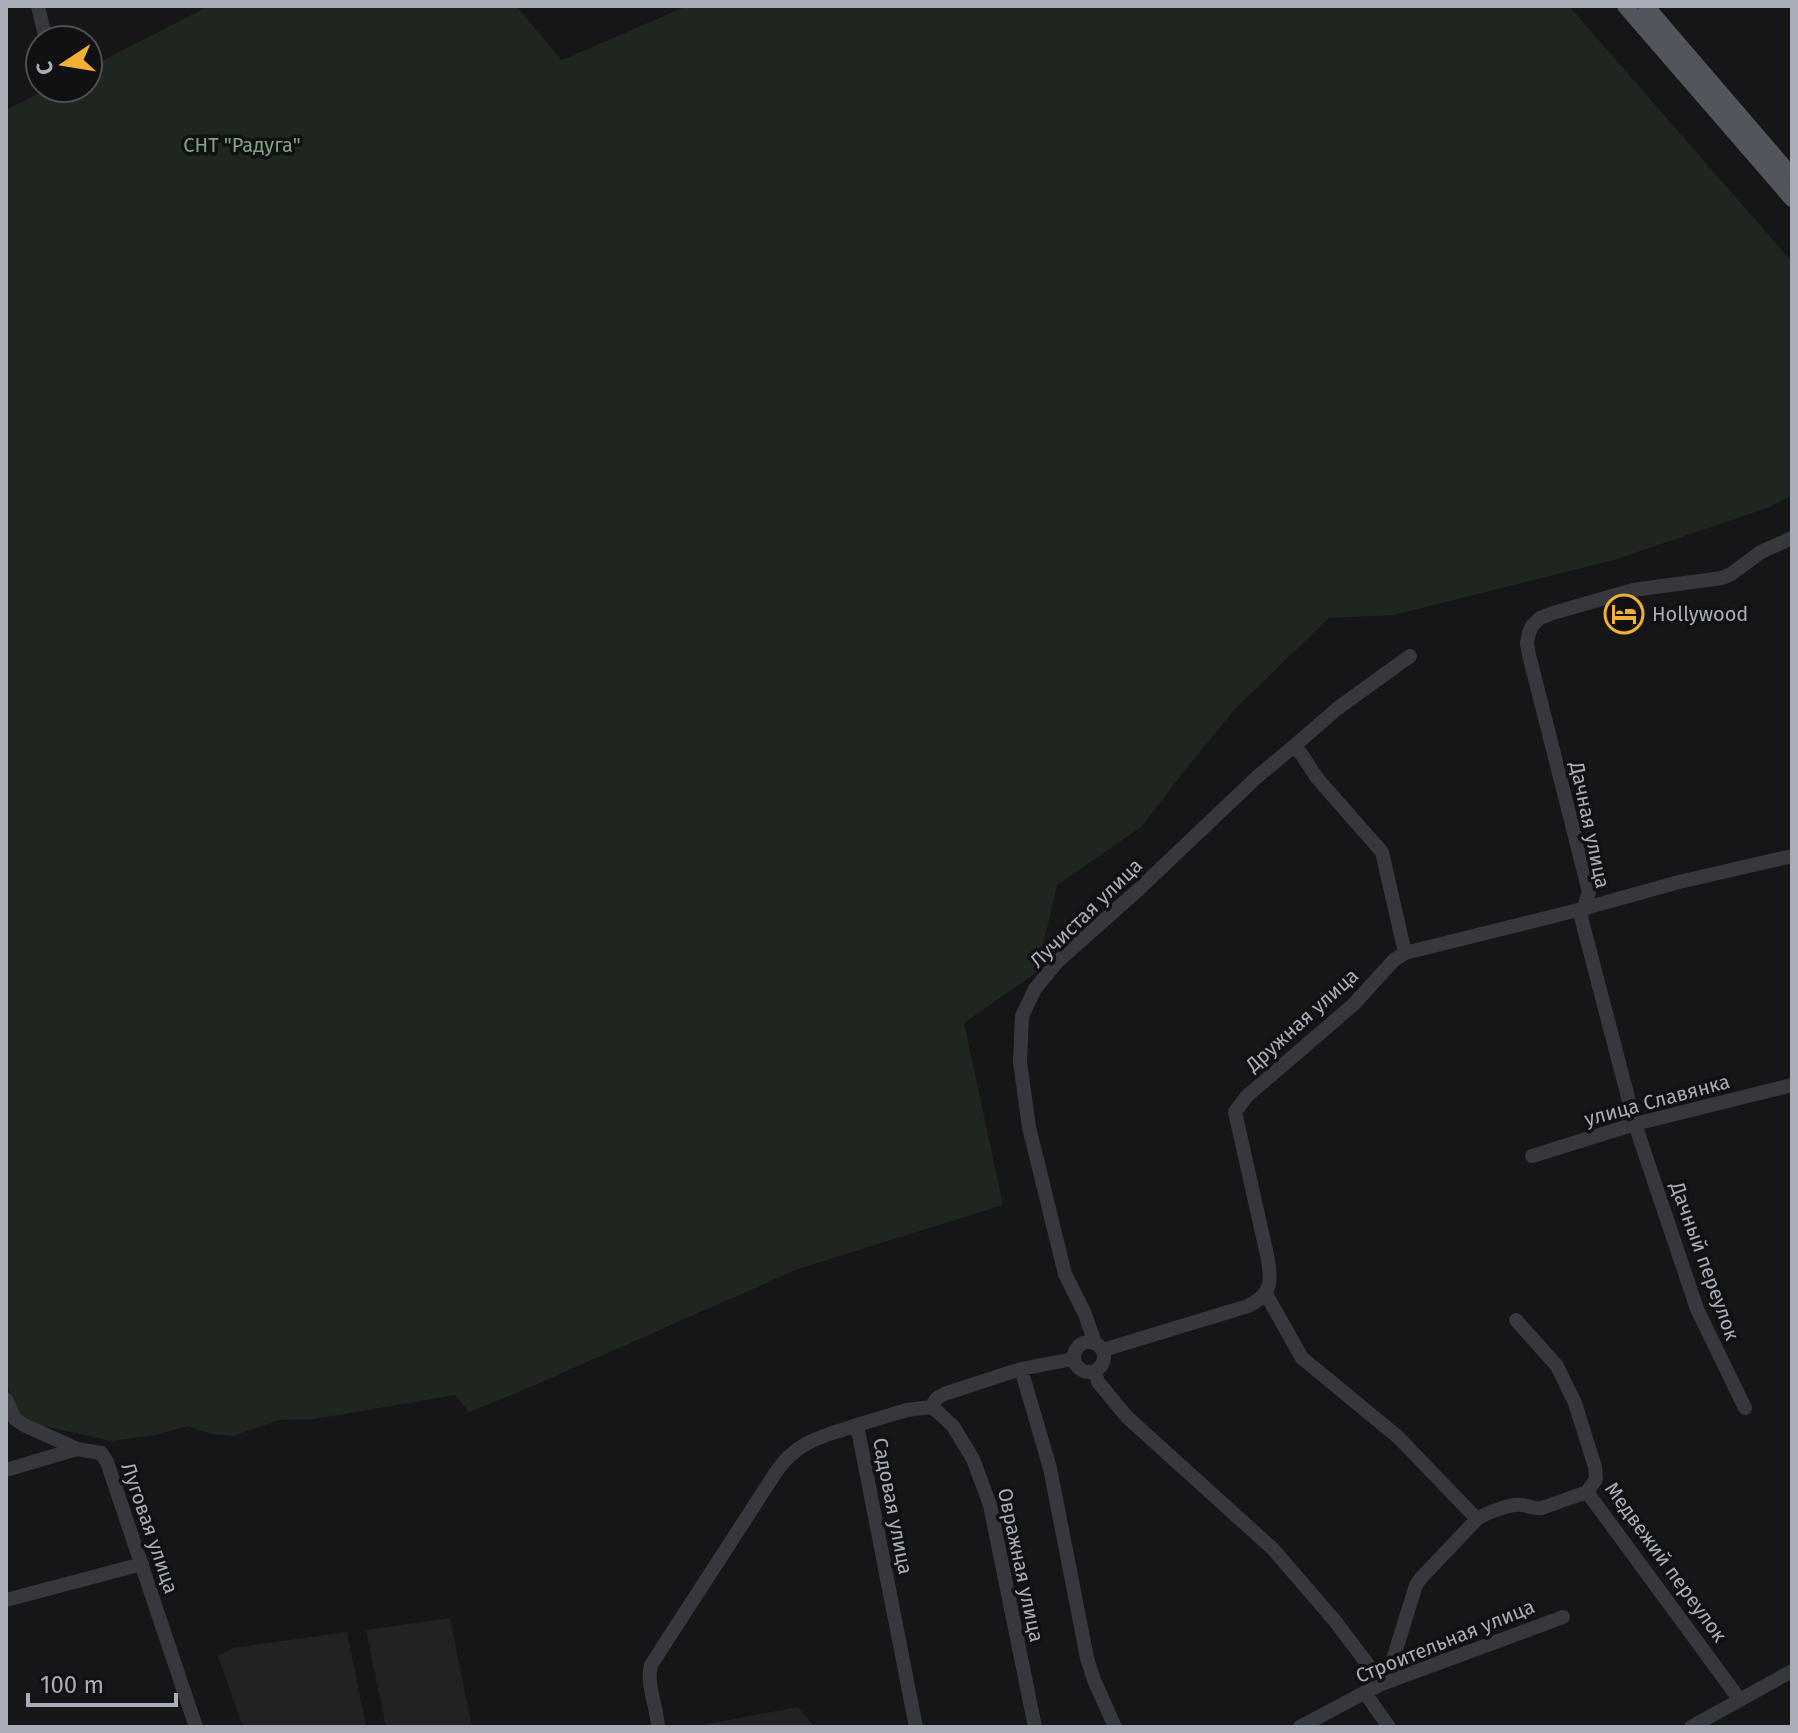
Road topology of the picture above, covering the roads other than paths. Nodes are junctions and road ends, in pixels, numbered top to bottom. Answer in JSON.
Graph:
{"nodes":[{"id":1,"x":1625,"y":6,"type":"edge"},
{"id":2,"x":1646,"y":6,"type":"edge"},
{"id":3,"x":1792,"y":176,"type":"edge"},
{"id":4,"x":1792,"y":199,"type":"edge"},
{"id":5,"x":1792,"y":538,"type":"edge"},
{"id":6,"x":1410,"y":656,"type":"dead end"},
{"id":7,"x":1294,"y":746,"type":"junction"},
{"id":8,"x":1792,"y":856,"type":"edge"},
{"id":9,"x":1582,"y":909,"type":"junction"},
{"id":10,"x":1405,"y":953,"type":"junction"},
{"id":11,"x":1792,"y":1085,"type":"edge"},
{"id":12,"x":1635,"y":1124,"type":"junction"},
{"id":13,"x":1532,"y":1156,"type":"dead end"},
{"id":14,"x":1266,"y":1294,"type":"junction"},
{"id":15,"x":1516,"y":1320,"type":"dead end"},
{"id":16,"x":1099,"y":1347,"type":"junction"},
{"id":17,"x":1073,"y":1359,"type":"junction"},
{"id":18,"x":1021,"y":1369,"type":"junction"},
{"id":19,"x":1095,"y":1372,"type":"junction"},
{"id":20,"x":6,"y":1399,"type":"edge"},
{"id":21,"x":931,"y":1407,"type":"junction"},
{"id":22,"x":1745,"y":1408,"type":"dead end"},
{"id":23,"x":857,"y":1425,"type":"junction"},
{"id":24,"x":77,"y":1449,"type":"junction"},
{"id":25,"x":6,"y":1470,"type":"edge"},
{"id":26,"x":1587,"y":1492,"type":"junction"},
{"id":27,"x":1477,"y":1519,"type":"junction"},
{"id":28,"x":142,"y":1564,"type":"junction"},
{"id":29,"x":6,"y":1600,"type":"edge"},
{"id":30,"x":1563,"y":1617,"type":"dead end"},
{"id":31,"x":1792,"y":1671,"type":"edge"},
{"id":32,"x":1402,"y":1676,"type":"junction"},
{"id":33,"x":1379,"y":1685,"type":"junction"},
{"id":34,"x":1365,"y":1693,"type":"junction"},
{"id":35,"x":1740,"y":1700,"type":"junction"},
{"id":36,"x":196,"y":1727,"type":"edge"},
{"id":37,"x":658,"y":1727,"type":"edge"},
{"id":38,"x":916,"y":1727,"type":"edge"},
{"id":39,"x":1035,"y":1727,"type":"edge"},
{"id":40,"x":1115,"y":1727,"type":"edge"},
{"id":41,"x":1300,"y":1727,"type":"edge"},
{"id":42,"x":1389,"y":1727,"type":"edge"},
{"id":43,"x":1691,"y":1727,"type":"edge"}],
"edges":[{"from":1,"to":4,"type":"main road"},
{"from":2,"to":3,"type":"main road"},
{"from":5,"to":9,"type":"street","name":"Дачная улица"},
{"from":6,"to":7,"type":"street","name":"Лучистая улица"},
{"from":7,"to":10,"type":"street"},
{"from":7,"to":16,"type":"street","name":"Лучистая улица"},
{"from":8,"to":9,"type":"street","name":"Дружная улица"},
{"from":9,"to":10,"type":"street","name":"Дружная улица"},
{"from":9,"to":12,"type":"street","name":"Дачная улица"},
{"from":10,"to":14,"type":"street","name":"Дружная улица"},
{"from":11,"to":12,"type":"street","name":"улица Славянка"},
{"from":12,"to":13,"type":"street","name":"улица Славянка"},
{"from":12,"to":22,"type":"street","name":"Дачный переулок"},
{"from":14,"to":16,"type":"street"},
{"from":14,"to":27,"type":"street"},
{"from":15,"to":26,"type":"street","name":"Медвежий переулок"},
{"from":16,"to":17,"type":"street"},
{"from":16,"to":19,"type":"street"},
{"from":17,"to":18,"type":"street"},
{"from":17,"to":19,"type":"street"},
{"from":18,"to":21,"type":"street"},
{"from":18,"to":40,"type":"street"},
{"from":19,"to":33,"type":"street"},
{"from":20,"to":24,"type":"street","name":"Луговая улица"},
{"from":21,"to":23,"type":"street"},
{"from":21,"to":39,"type":"street","name":"Овражная улица"},
{"from":23,"to":37,"type":"street","name":"Садовая улица"},
{"from":23,"to":38,"type":"street","name":"Садовая улица"},
{"from":24,"to":25,"type":"street"},
{"from":24,"to":28,"type":"street","name":"Луговая улица"},
{"from":26,"to":27,"type":"street"},
{"from":26,"to":35,"type":"street","name":"Медвежий переулок"},
{"from":27,"to":32,"type":"street"},
{"from":28,"to":29,"type":"street"},
{"from":28,"to":36,"type":"street","name":"Луговая улица"},
{"from":30,"to":32,"type":"street","name":"Строительная улица"},
{"from":31,"to":35,"type":"street"},
{"from":32,"to":33,"type":"street","name":"Строительная улица"},
{"from":33,"to":34,"type":"street","name":"Строительная улица"},
{"from":34,"to":41,"type":"street","name":"Строительная улица"},
{"from":34,"to":42,"type":"street"},
{"from":35,"to":43,"type":"street"}]}
